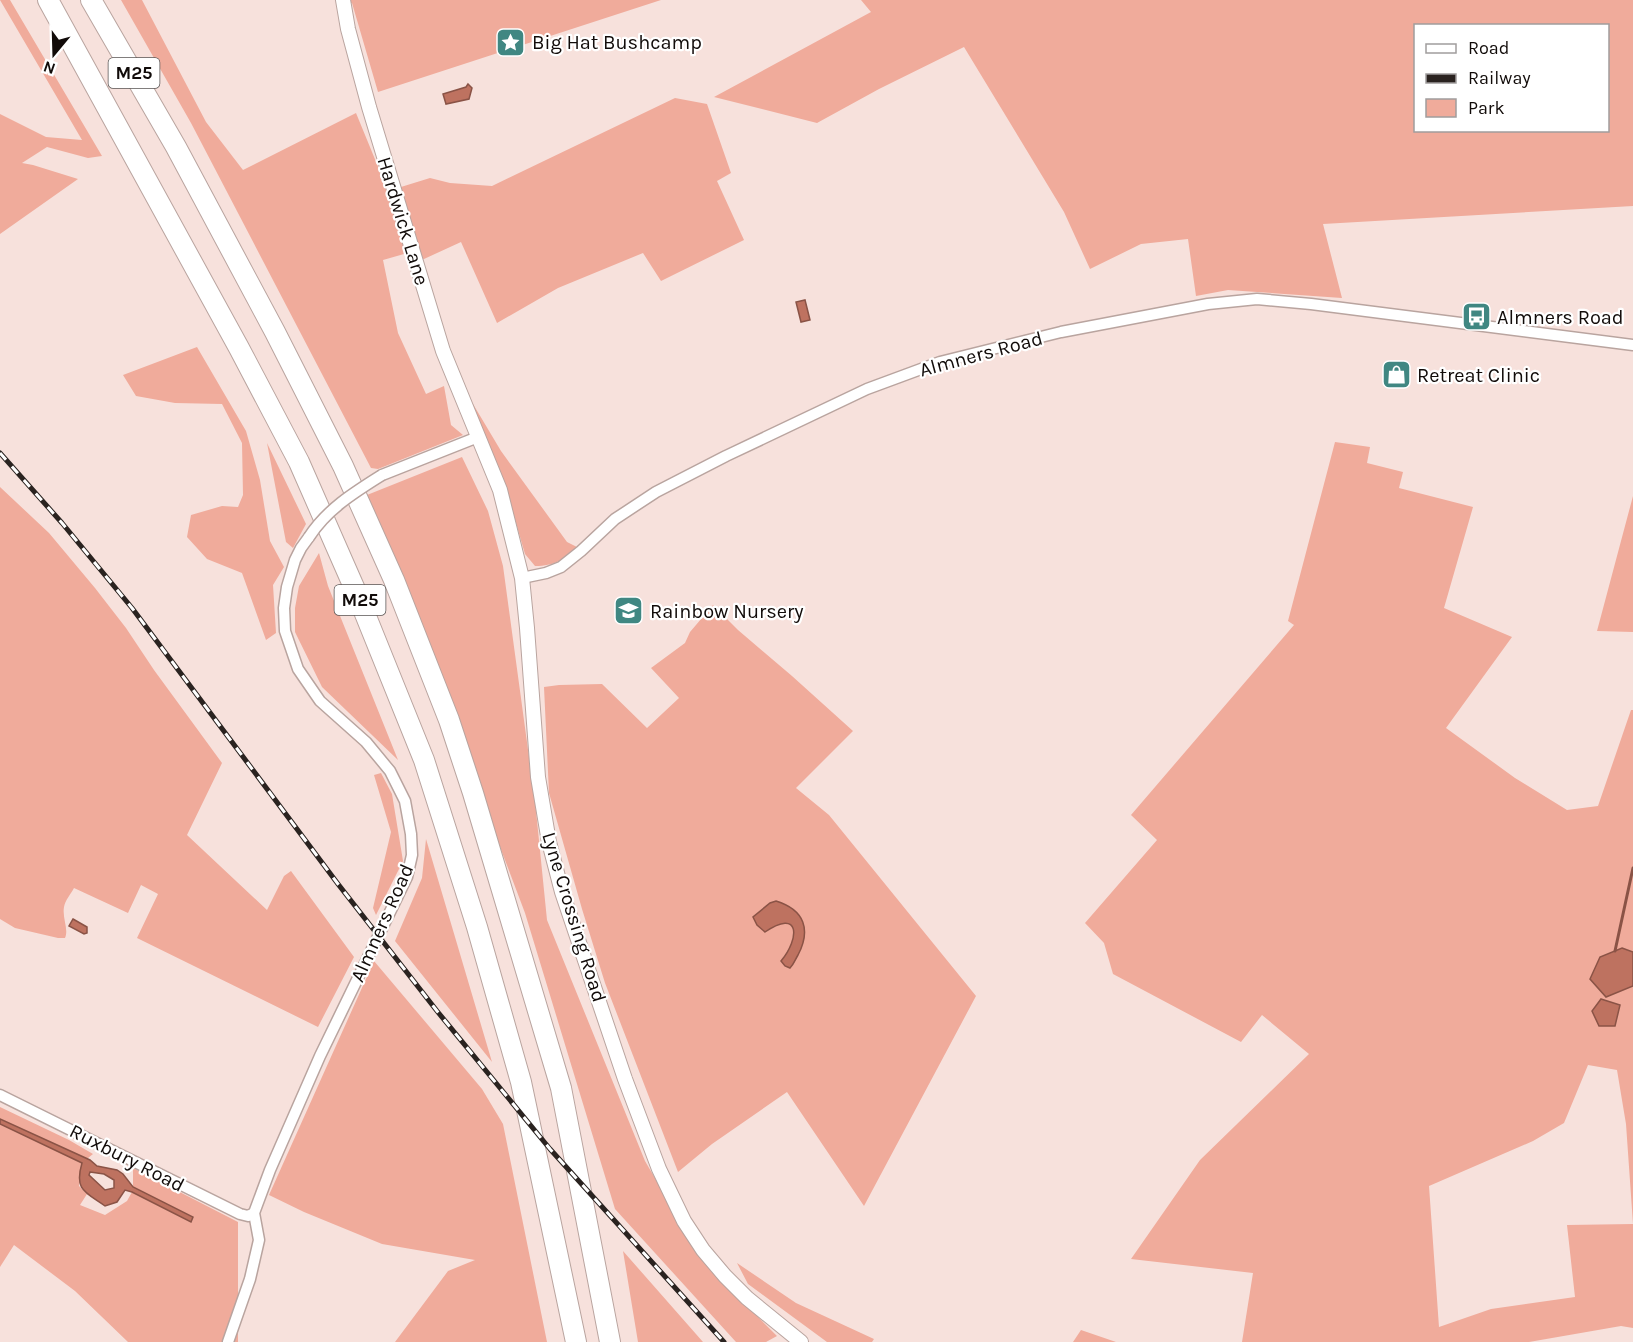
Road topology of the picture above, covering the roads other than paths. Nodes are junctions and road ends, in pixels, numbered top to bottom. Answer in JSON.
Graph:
{"nodes":[{"id":1,"x":48,"y":0,"type":"edge"},
{"id":2,"x":91,"y":0,"type":"edge"},
{"id":3,"x":343,"y":0,"type":"edge"},
{"id":4,"x":1633,"y":345,"type":"edge"},
{"id":5,"x":478,"y":436,"type":"junction"},
{"id":6,"x":522,"y":578,"type":"junction"},
{"id":7,"x":0,"y":1095,"type":"edge"},
{"id":8,"x":255,"y":1214,"type":"junction"},
{"id":9,"x":228,"y":1342,"type":"edge"},
{"id":10,"x":576,"y":1342,"type":"edge"},
{"id":11,"x":610,"y":1342,"type":"edge"},
{"id":12,"x":801,"y":1342,"type":"edge"}],
"edges":[{"from":1,"to":10,"type":"highway","number":"M25"},
{"from":2,"to":11,"type":"highway","number":"M25"},
{"from":3,"to":5,"type":"street","name":"Hardwick Lane"},
{"from":4,"to":6,"type":"street","name":"Almners Road"},
{"from":5,"to":6,"type":"street","name":"Lyne Crossing Road"},
{"from":5,"to":8,"type":"street","name":"Almners Road","bridge":true},
{"from":6,"to":12,"type":"street","name":"Lyne Crossing Road"},
{"from":7,"to":8,"type":"street","name":"Ruxbury Road"},
{"from":8,"to":9,"type":"street"}]}
